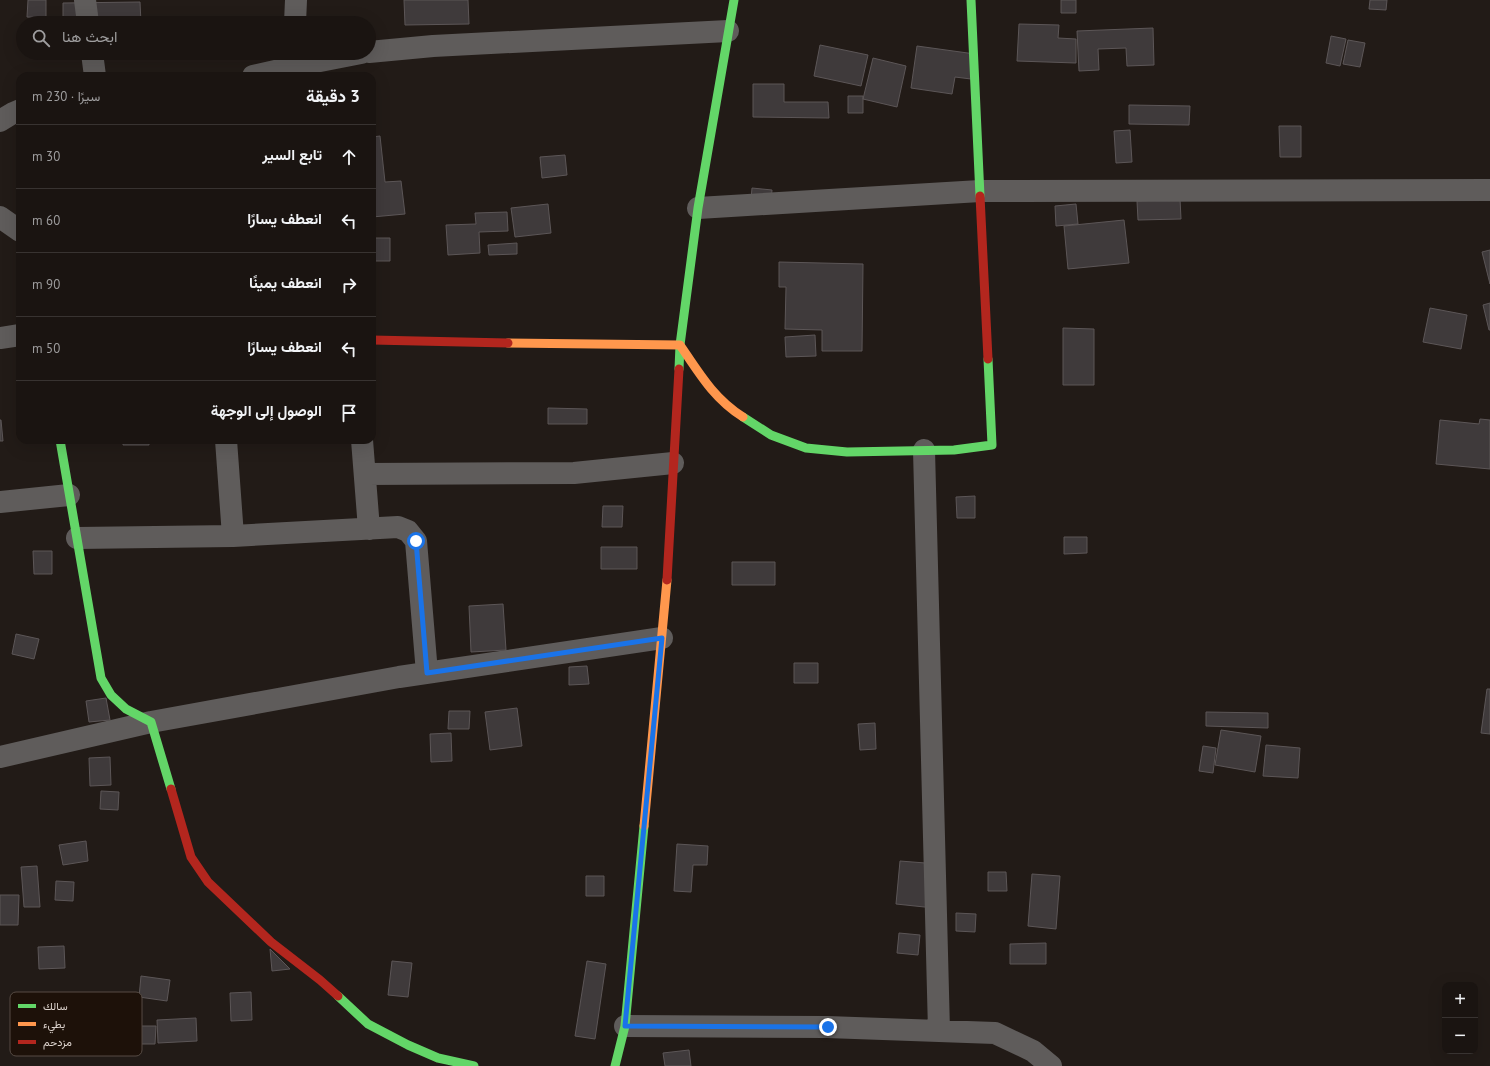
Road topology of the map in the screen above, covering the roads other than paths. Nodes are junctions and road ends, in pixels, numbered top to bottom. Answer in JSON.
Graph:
{"nodes":[{"id":1,"x":85,"y":0,"type":"edge"},
{"id":2,"x":296,"y":0,"type":"edge"},
{"id":3,"x":734,"y":0,"type":"edge"},
{"id":4,"x":971,"y":0,"type":"edge"},
{"id":5,"x":87,"y":16,"type":"edge"},
{"id":6,"x":295,"y":16,"type":"edge"},
{"id":7,"x":728,"y":31,"type":"junction"},
{"id":8,"x":376,"y":51,"type":"edge"},
{"id":9,"x":93,"y":60,"type":"edge"},
{"id":10,"x":295,"y":60,"type":"edge"},
{"id":11,"x":94,"y":72,"type":"edge"},
{"id":12,"x":264,"y":72,"type":"edge"},
{"id":13,"x":16,"y":112,"type":"edge"},
{"id":14,"x":0,"y":121,"type":"edge"},
{"id":15,"x":1490,"y":190,"type":"edge"},
{"id":16,"x":980,"y":191,"type":"junction"},
{"id":17,"x":698,"y":208,"type":"junction"},
{"id":18,"x":0,"y":218,"type":"edge"},
{"id":19,"x":16,"y":228,"type":"edge"},
{"id":20,"x":16,"y":336,"type":"edge"},
{"id":21,"x":0,"y":338,"type":"edge"},
{"id":22,"x":376,"y":340,"type":"edge"},
{"id":23,"x":680,"y":345,"type":"junction"},
{"id":24,"x":61,"y":444,"type":"edge"},
{"id":25,"x":226,"y":444,"type":"edge"},
{"id":26,"x":362,"y":444,"type":"edge"},
{"id":27,"x":924,"y":450,"type":"junction"},
{"id":28,"x":673,"y":462,"type":"junction"},
{"id":29,"x":365,"y":474,"type":"junction"},
{"id":30,"x":69,"y":495,"type":"junction"},
{"id":31,"x":0,"y":502,"type":"edge"},
{"id":32,"x":369,"y":529,"type":"junction"},
{"id":33,"x":234,"y":536,"type":"junction"},
{"id":34,"x":77,"y":538,"type":"junction"},
{"id":35,"x":662,"y":638,"type":"junction"},
{"id":36,"x":427,"y":673,"type":"junction"},
{"id":37,"x":151,"y":722,"type":"junction"},
{"id":38,"x":0,"y":757,"type":"edge"},
{"id":39,"x":625,"y":1026,"type":"junction"},
{"id":40,"x":939,"y":1031,"type":"junction"},
{"id":41,"x":438,"y":1062,"type":"edge"},
{"id":42,"x":474,"y":1066,"type":"edge"},
{"id":43,"x":615,"y":1066,"type":"edge"},
{"id":44,"x":1051,"y":1066,"type":"edge"}],
"edges":[{"from":1,"to":5,"type":"street"},
{"from":2,"to":6,"type":"street"},
{"from":3,"to":7,"type":"street"},
{"from":4,"to":16,"type":"street"},
{"from":7,"to":8,"type":"street"},
{"from":7,"to":17,"type":"street"},
{"from":9,"to":11,"type":"street"},
{"from":10,"to":12,"type":"street"},
{"from":13,"to":14,"type":"street"},
{"from":15,"to":16,"type":"street"},
{"from":16,"to":17,"type":"street"},
{"from":16,"to":27,"type":"street"},
{"from":17,"to":23,"type":"street"},
{"from":18,"to":19,"type":"street"},
{"from":20,"to":21,"type":"street"},
{"from":22,"to":23,"type":"street"},
{"from":23,"to":27,"type":"street"},
{"from":23,"to":28,"type":"street"},
{"from":24,"to":30,"type":"street"},
{"from":25,"to":33,"type":"street"},
{"from":26,"to":29,"type":"street"},
{"from":27,"to":40,"type":"street"},
{"from":28,"to":29,"type":"street"},
{"from":28,"to":35,"type":"street"},
{"from":29,"to":32,"type":"street"},
{"from":30,"to":31,"type":"street"},
{"from":30,"to":34,"type":"street"},
{"from":32,"to":33,"type":"street"},
{"from":32,"to":36,"type":"street"},
{"from":33,"to":34,"type":"street"},
{"from":34,"to":37,"type":"street"},
{"from":35,"to":36,"type":"street"},
{"from":35,"to":39,"type":"street"},
{"from":36,"to":37,"type":"street"},
{"from":37,"to":38,"type":"street"},
{"from":37,"to":41,"type":"street"},
{"from":39,"to":40,"type":"street"},
{"from":39,"to":43,"type":"street"},
{"from":40,"to":44,"type":"street"},
{"from":41,"to":42,"type":"street"}]}
